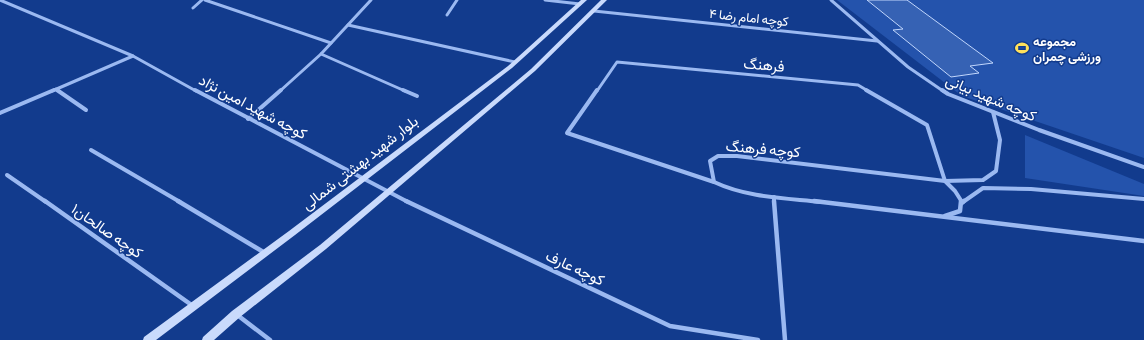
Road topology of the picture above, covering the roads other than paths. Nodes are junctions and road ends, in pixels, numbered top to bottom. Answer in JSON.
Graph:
{"nodes":[{"id":1,"x":0,"y":0,"type":"edge"},
{"id":2,"x":202,"y":0,"type":"edge"},
{"id":3,"x":205,"y":0,"type":"edge"},
{"id":4,"x":371,"y":0,"type":"edge"},
{"id":5,"x":457,"y":0,"type":"edge"},
{"id":6,"x":545,"y":0,"type":"edge"},
{"id":7,"x":604,"y":0,"type":"edge"},
{"id":8,"x":831,"y":0,"type":"edge"},
{"id":9,"x":582,"y":2,"type":"edge"},
{"id":10,"x":193,"y":8,"type":"dead end"},
{"id":11,"x":594,"y":11,"type":"junction"},
{"id":12,"x":447,"y":15,"type":"dead end"},
{"id":13,"x":348,"y":25,"type":"junction"},
{"id":14,"x":877,"y":41,"type":"junction"},
{"id":15,"x":331,"y":43,"type":"junction"},
{"id":16,"x":321,"y":54,"type":"junction"},
{"id":17,"x":133,"y":56,"type":"junction"},
{"id":18,"x":515,"y":62,"type":"junction"},
{"id":19,"x":56,"y":89,"type":"junction"},
{"id":20,"x":417,"y":96,"type":"dead end"},
{"id":21,"x":86,"y":110,"type":"dead end"},
{"id":22,"x":993,"y":112,"type":"junction"},
{"id":23,"x":0,"y":113,"type":"edge"},
{"id":24,"x":248,"y":119,"type":"junction"},
{"id":25,"x":91,"y":150,"type":"dead end"},
{"id":26,"x":1144,"y":167,"type":"edge"},
{"id":27,"x":7,"y":175,"type":"dead end"},
{"id":28,"x":363,"y":178,"type":"junction"},
{"id":29,"x":945,"y":181,"type":"junction"},
{"id":30,"x":714,"y":182,"type":"junction"},
{"id":31,"x":388,"y":193,"type":"junction"},
{"id":32,"x":774,"y":197,"type":"junction"},
{"id":33,"x":1144,"y":199,"type":"edge"},
{"id":34,"x":962,"y":203,"type":"junction"},
{"id":35,"x":945,"y":216,"type":"junction"},
{"id":36,"x":1144,"y":241,"type":"edge"},
{"id":37,"x":265,"y":253,"type":"junction"},
{"id":38,"x":193,"y":306,"type":"junction"},
{"id":39,"x":236,"y":314,"type":"junction"},
{"id":40,"x":148,"y":340,"type":"edge"},
{"id":41,"x":207,"y":340,"type":"edge"},
{"id":42,"x":270,"y":340,"type":"edge"},
{"id":43,"x":758,"y":340,"type":"edge"},
{"id":44,"x":785,"y":340,"type":"edge"}],
"edges":[{"from":1,"to":17,"type":"street","name":"کوچه شهید امین نژاد"},
{"from":2,"to":10,"type":"street"},
{"from":3,"to":15,"type":"street"},
{"from":4,"to":13,"type":"street"},
{"from":5,"to":12,"type":"street"},
{"from":6,"to":9,"type":"street"},
{"from":7,"to":11,"type":"main road"},
{"from":8,"to":14,"type":"street","name":"کوچه شهید بیانی"},
{"from":9,"to":18,"type":"main road","name":"بلوار شهید بهشتی شمالی"},
{"from":11,"to":14,"type":"street","name":"کوچه امام رضا ۴"},
{"from":11,"to":31,"type":"main road"},
{"from":13,"to":15,"type":"street"},
{"from":13,"to":18,"type":"street"},
{"from":14,"to":22,"type":"street","name":"کوچه شهید بیانی"},
{"from":15,"to":16,"type":"street"},
{"from":16,"to":20,"type":"street"},
{"from":16,"to":24,"type":"street"},
{"from":17,"to":19,"type":"street"},
{"from":17,"to":24,"type":"street","name":"کوچه شهید امین نژاد"},
{"from":18,"to":28,"type":"main road","name":"بلوار شهید بهشتی شمالی"},
{"from":19,"to":21,"type":"street"},
{"from":19,"to":23,"type":"street"},
{"from":22,"to":26,"type":"street","name":"کوچه شهید بیانی"},
{"from":22,"to":29,"type":"street"},
{"from":24,"to":28,"type":"street","name":"کوچه شهید امین نژاد"},
{"from":25,"to":37,"type":"street"},
{"from":27,"to":38,"type":"street","name":"کوچه صالحان۱"},
{"from":28,"to":31,"type":"street","name":"کوچه شهید امین نژاد"},
{"from":28,"to":37,"type":"main road","name":"بلوار شهید بهشتی شمالی"},
{"from":29,"to":30,"type":"street","name":"کوچه فرهنگ"},
{"from":29,"to":30,"type":"street","name":"فرهنگ"},
{"from":29,"to":34,"type":"street"},
{"from":30,"to":32,"type":"street"},
{"from":31,"to":39,"type":"main road"},
{"from":31,"to":43,"type":"street","name":"کوچه عارف"},
{"from":32,"to":35,"type":"street"},
{"from":32,"to":44,"type":"street"},
{"from":33,"to":34,"type":"street"},
{"from":34,"to":35,"type":"street"},
{"from":35,"to":36,"type":"street"},
{"from":37,"to":38,"type":"main road","name":"بلوار شهید بهشتی شمالی"},
{"from":38,"to":40,"type":"main road","name":"بلوار شهید بهشتی شمالی"},
{"from":39,"to":41,"type":"main road"},
{"from":39,"to":42,"type":"street"}]}
